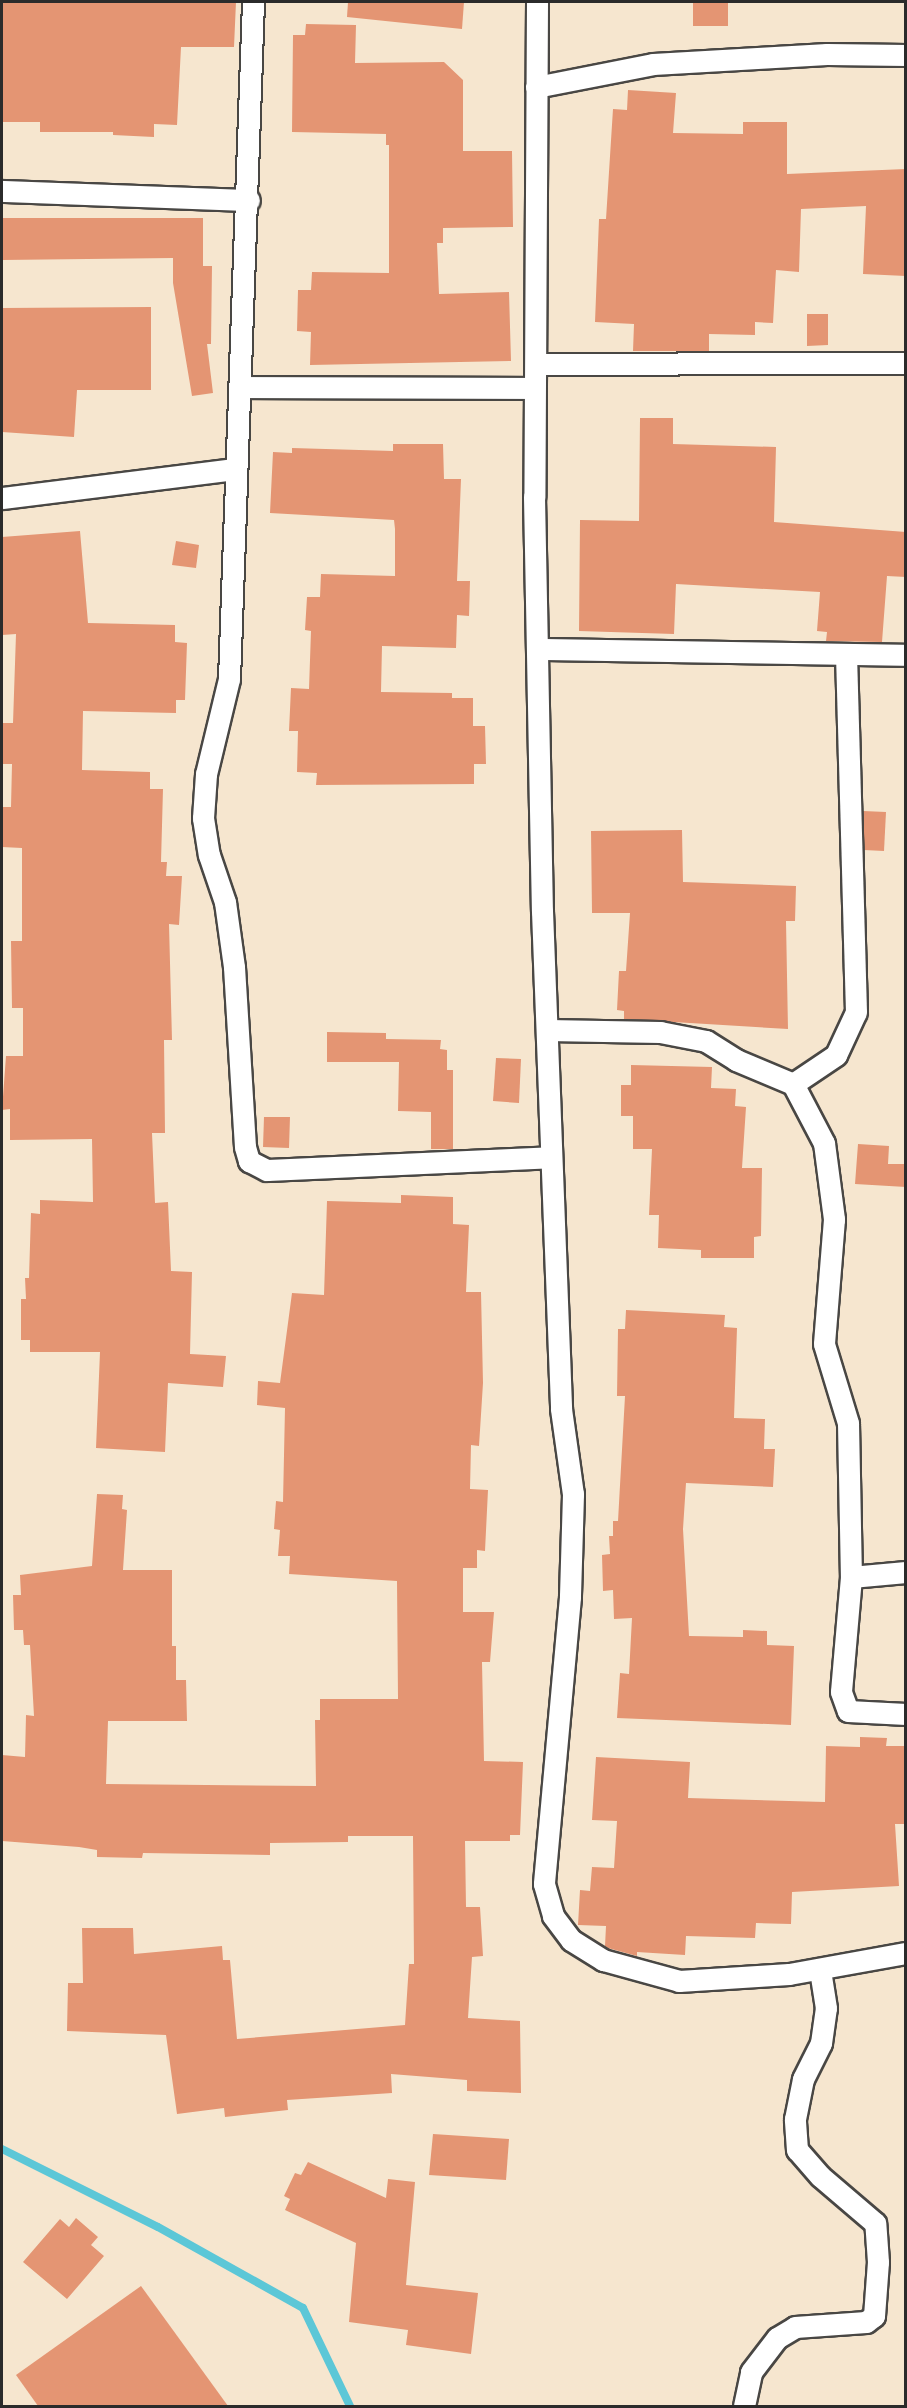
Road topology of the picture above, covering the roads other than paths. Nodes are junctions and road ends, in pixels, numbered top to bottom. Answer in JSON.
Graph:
{"nodes":[{"id":1,"x":253,"y":2,"type":"edge"},
{"id":2,"x":537,"y":2,"type":"edge"},
{"id":3,"x":906,"y":55,"type":"edge"},
{"id":4,"x":536,"y":87,"type":"junction"},
{"id":5,"x":2,"y":191,"type":"edge"},
{"id":6,"x":249,"y":200,"type":"junction"},
{"id":7,"x":906,"y":363,"type":"edge"},
{"id":8,"x":536,"y":364,"type":"junction"},
{"id":9,"x":241,"y":387,"type":"junction"},
{"id":10,"x":534,"y":388,"type":"junction"},
{"id":11,"x":234,"y":469,"type":"junction"},
{"id":12,"x":2,"y":498,"type":"edge"},
{"id":13,"x":538,"y":649,"type":"junction"},
{"id":14,"x":906,"y":655,"type":"edge"},
{"id":15,"x":846,"y":656,"type":"junction"},
{"id":16,"x":547,"y":1030,"type":"junction"},
{"id":17,"x":793,"y":1084,"type":"junction"},
{"id":18,"x":551,"y":1157,"type":"junction"},
{"id":19,"x":906,"y":1572,"type":"edge"},
{"id":20,"x":851,"y":1576,"type":"junction"},
{"id":21,"x":906,"y":1714,"type":"edge"},
{"id":22,"x":906,"y":1953,"type":"edge"},
{"id":23,"x":820,"y":1969,"type":"junction"},
{"id":24,"x":744,"y":2406,"type":"edge"}],
"edges":[{"from":1,"to":6,"type":"street"},
{"from":2,"to":4,"type":"street"},
{"from":3,"to":4,"type":"street"},
{"from":4,"to":8,"type":"street"},
{"from":5,"to":6,"type":"street"},
{"from":6,"to":9,"type":"street"},
{"from":7,"to":8,"type":"street"},
{"from":8,"to":10,"type":"street"},
{"from":9,"to":10,"type":"street"},
{"from":9,"to":11,"type":"street"},
{"from":10,"to":13,"type":"street"},
{"from":11,"to":12,"type":"street"},
{"from":11,"to":18,"type":"street"},
{"from":13,"to":15,"type":"street"},
{"from":13,"to":16,"type":"street"},
{"from":14,"to":15,"type":"street"},
{"from":15,"to":17,"type":"street"},
{"from":16,"to":17,"type":"street"},
{"from":16,"to":18,"type":"street"},
{"from":17,"to":20,"type":"street"},
{"from":18,"to":23,"type":"street"},
{"from":19,"to":20,"type":"street"},
{"from":20,"to":21,"type":"street"},
{"from":22,"to":23,"type":"street"},
{"from":23,"to":24,"type":"street"}]}
